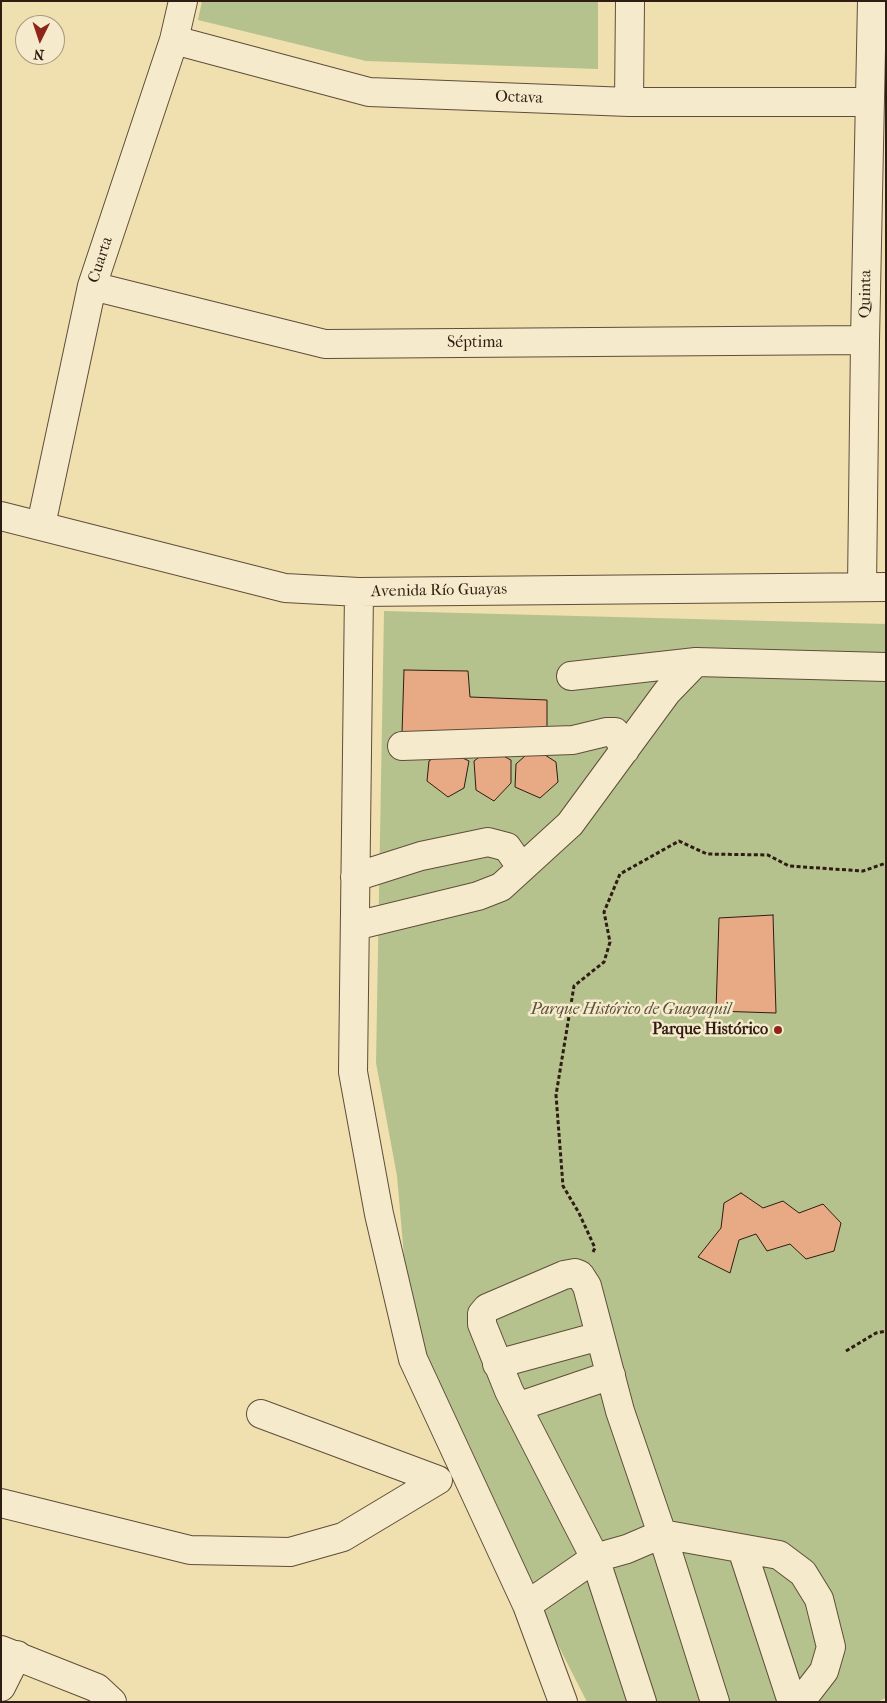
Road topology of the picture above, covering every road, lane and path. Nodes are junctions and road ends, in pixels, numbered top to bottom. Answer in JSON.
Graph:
{"nodes":[{"id":1,"x":183,"y":1,"type":"edge"},
{"id":2,"x":630,"y":1,"type":"edge"},
{"id":3,"x":872,"y":1,"type":"edge"},
{"id":4,"x":174,"y":40,"type":"junction"},
{"id":5,"x":629,"y":102,"type":"junction"},
{"id":6,"x":870,"y":102,"type":"junction"},
{"id":7,"x":92,"y":286,"type":"junction"},
{"id":8,"x":865,"y":340,"type":"junction"},
{"id":9,"x":1,"y":516,"type":"edge"},
{"id":10,"x":41,"y":525,"type":"junction"},
{"id":11,"x":874,"y":587,"type":"edge"},
{"id":12,"x":359,"y":592,"type":"junction"},
{"id":13,"x":696,"y":662,"type":"junction"},
{"id":14,"x":886,"y":667,"type":"edge"},
{"id":15,"x":571,"y":676,"type":"dead end"},
{"id":16,"x":402,"y":746,"type":"dead end"},
{"id":17,"x":625,"y":750,"type":"junction"},
{"id":18,"x":886,"y":863,"type":"edge"},
{"id":19,"x":521,"y":867,"type":"junction"},
{"id":20,"x":355,"y":878,"type":"junction"},
{"id":21,"x":354,"y":926,"type":"junction"},
{"id":22,"x":589,"y":1259,"type":"dead end"},
{"id":23,"x":886,"y":1331,"type":"edge"},
{"id":24,"x":600,"y":1336,"type":"junction"},
{"id":25,"x":846,"y":1351,"type":"dead end"},
{"id":26,"x":498,"y":1364,"type":"junction"},
{"id":27,"x":610,"y":1375,"type":"junction"},
{"id":28,"x":517,"y":1407,"type":"junction"},
{"id":29,"x":261,"y":1414,"type":"dead end"},
{"id":30,"x":1,"y":1503,"type":"edge"},
{"id":31,"x":662,"y":1534,"type":"junction"},
{"id":32,"x":742,"y":1549,"type":"junction"},
{"id":33,"x":595,"y":1558,"type":"junction"},
{"id":34,"x":527,"y":1605,"type":"junction"},
{"id":35,"x":9,"y":1653,"type":"edge"},
{"id":36,"x":1,"y":1687,"type":"edge"},
{"id":37,"x":99,"y":1697,"type":"edge"},
{"id":38,"x":563,"y":1702,"type":"edge"},
{"id":39,"x":642,"y":1702,"type":"edge"},
{"id":40,"x":715,"y":1702,"type":"edge"},
{"id":41,"x":792,"y":1702,"type":"edge"},
{"id":42,"x":800,"y":1702,"type":"edge"}],
"edges":[{"from":1,"to":4,"type":"street","name":"Cuarta"},
{"from":2,"to":5,"type":"street"},
{"from":3,"to":6,"type":"street","name":"Quinta"},
{"from":4,"to":5,"type":"street","name":"Octava"},
{"from":4,"to":7,"type":"street","name":"Cuarta"},
{"from":5,"to":6,"type":"street","name":"Octava"},
{"from":6,"to":8,"type":"street","name":"Quinta"},
{"from":7,"to":8,"type":"street","name":"Séptima"},
{"from":7,"to":10,"type":"street","name":"Cuarta"},
{"from":8,"to":11,"type":"street","name":"Quinta"},
{"from":9,"to":10,"type":"street","name":"Avenida Río Guayas"},
{"from":10,"to":12,"type":"street","name":"Avenida Río Guayas"},
{"from":11,"to":12,"type":"street","name":"Avenida Río Guayas"},
{"from":12,"to":20,"type":"street"},
{"from":13,"to":14,"type":"street"},
{"from":13,"to":15,"type":"street"},
{"from":13,"to":17,"type":"street"},
{"from":16,"to":17,"type":"street"},
{"from":17,"to":19,"type":"street"},
{"from":18,"to":22,"type":"path"},
{"from":19,"to":20,"type":"street"},
{"from":19,"to":21,"type":"street"},
{"from":20,"to":21,"type":"street"},
{"from":21,"to":34,"type":"street"},
{"from":23,"to":25,"type":"path"},
{"from":24,"to":26,"type":"street"},
{"from":24,"to":26,"type":"street"},
{"from":24,"to":27,"type":"street"},
{"from":26,"to":28,"type":"street"},
{"from":27,"to":28,"type":"street"},
{"from":27,"to":31,"type":"street"},
{"from":28,"to":33,"type":"street"},
{"from":29,"to":30,"type":"street"},
{"from":31,"to":32,"type":"street"},
{"from":31,"to":33,"type":"street"},
{"from":31,"to":40,"type":"street"},
{"from":32,"to":41,"type":"street"},
{"from":32,"to":42,"type":"street"},
{"from":33,"to":34,"type":"street"},
{"from":33,"to":39,"type":"street"},
{"from":34,"to":38,"type":"street"},
{"from":35,"to":36,"type":"street"},
{"from":35,"to":37,"type":"street"}]}
